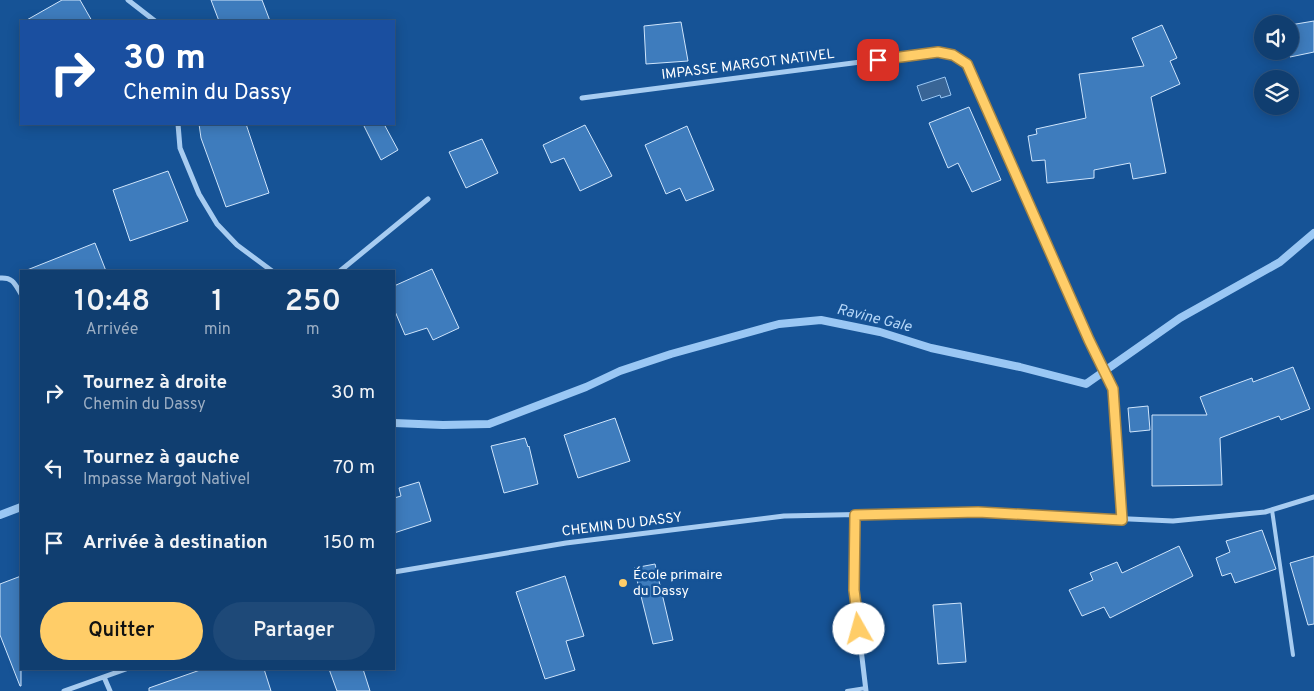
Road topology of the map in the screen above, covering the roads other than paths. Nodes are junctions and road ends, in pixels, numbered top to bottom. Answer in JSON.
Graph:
{"nodes":[{"id":1,"x":128,"y":0,"type":"edge"},
{"id":2,"x":154,"y":20,"type":"edge"},
{"id":3,"x":582,"y":98,"type":"dead end"},
{"id":4,"x":178,"y":125,"type":"edge"},
{"id":5,"x":428,"y":199,"type":"dead end"},
{"id":6,"x":271,"y":270,"type":"edge"},
{"id":7,"x":341,"y":270,"type":"edge"},
{"id":8,"x":0,"y":278,"type":"edge"},
{"id":9,"x":20,"y":292,"type":"edge"},
{"id":10,"x":1314,"y":497,"type":"edge"},
{"id":11,"x":1272,"y":510,"type":"junction"},
{"id":12,"x":855,"y":515,"type":"junction"},
{"id":13,"x":1122,"y":520,"type":"junction"},
{"id":14,"x":395,"y":572,"type":"edge"},
{"id":15,"x":1293,"y":655,"type":"dead end"},
{"id":16,"x":123,"y":670,"type":"edge"},
{"id":17,"x":104,"y":677,"type":"junction"},
{"id":18,"x":866,"y":689,"type":"edge"},
{"id":19,"x":64,"y":691,"type":"edge"},
{"id":20,"x":110,"y":691,"type":"edge"},
{"id":21,"x":847,"y":691,"type":"edge"}],
"edges":[{"from":1,"to":2,"type":"street"},
{"from":3,"to":13,"type":"street","name":"IMPASSE MARGOT NATIVEL"},
{"from":4,"to":6,"type":"street"},
{"from":5,"to":7,"type":"street"},
{"from":8,"to":9,"type":"street"},
{"from":10,"to":11,"type":"street","name":"CHEMIN DU DASSY"},
{"from":11,"to":13,"type":"street","name":"CHEMIN DU DASSY"},
{"from":11,"to":15,"type":"lane"},
{"from":12,"to":13,"type":"street","name":"CHEMIN DU DASSY"},
{"from":12,"to":14,"type":"street","name":"CHEMIN DU DASSY"},
{"from":12,"to":18,"type":"street"},
{"from":16,"to":17,"type":"street"},
{"from":17,"to":19,"type":"street"},
{"from":17,"to":20,"type":"street"},
{"from":18,"to":21,"type":"lane"}]}
